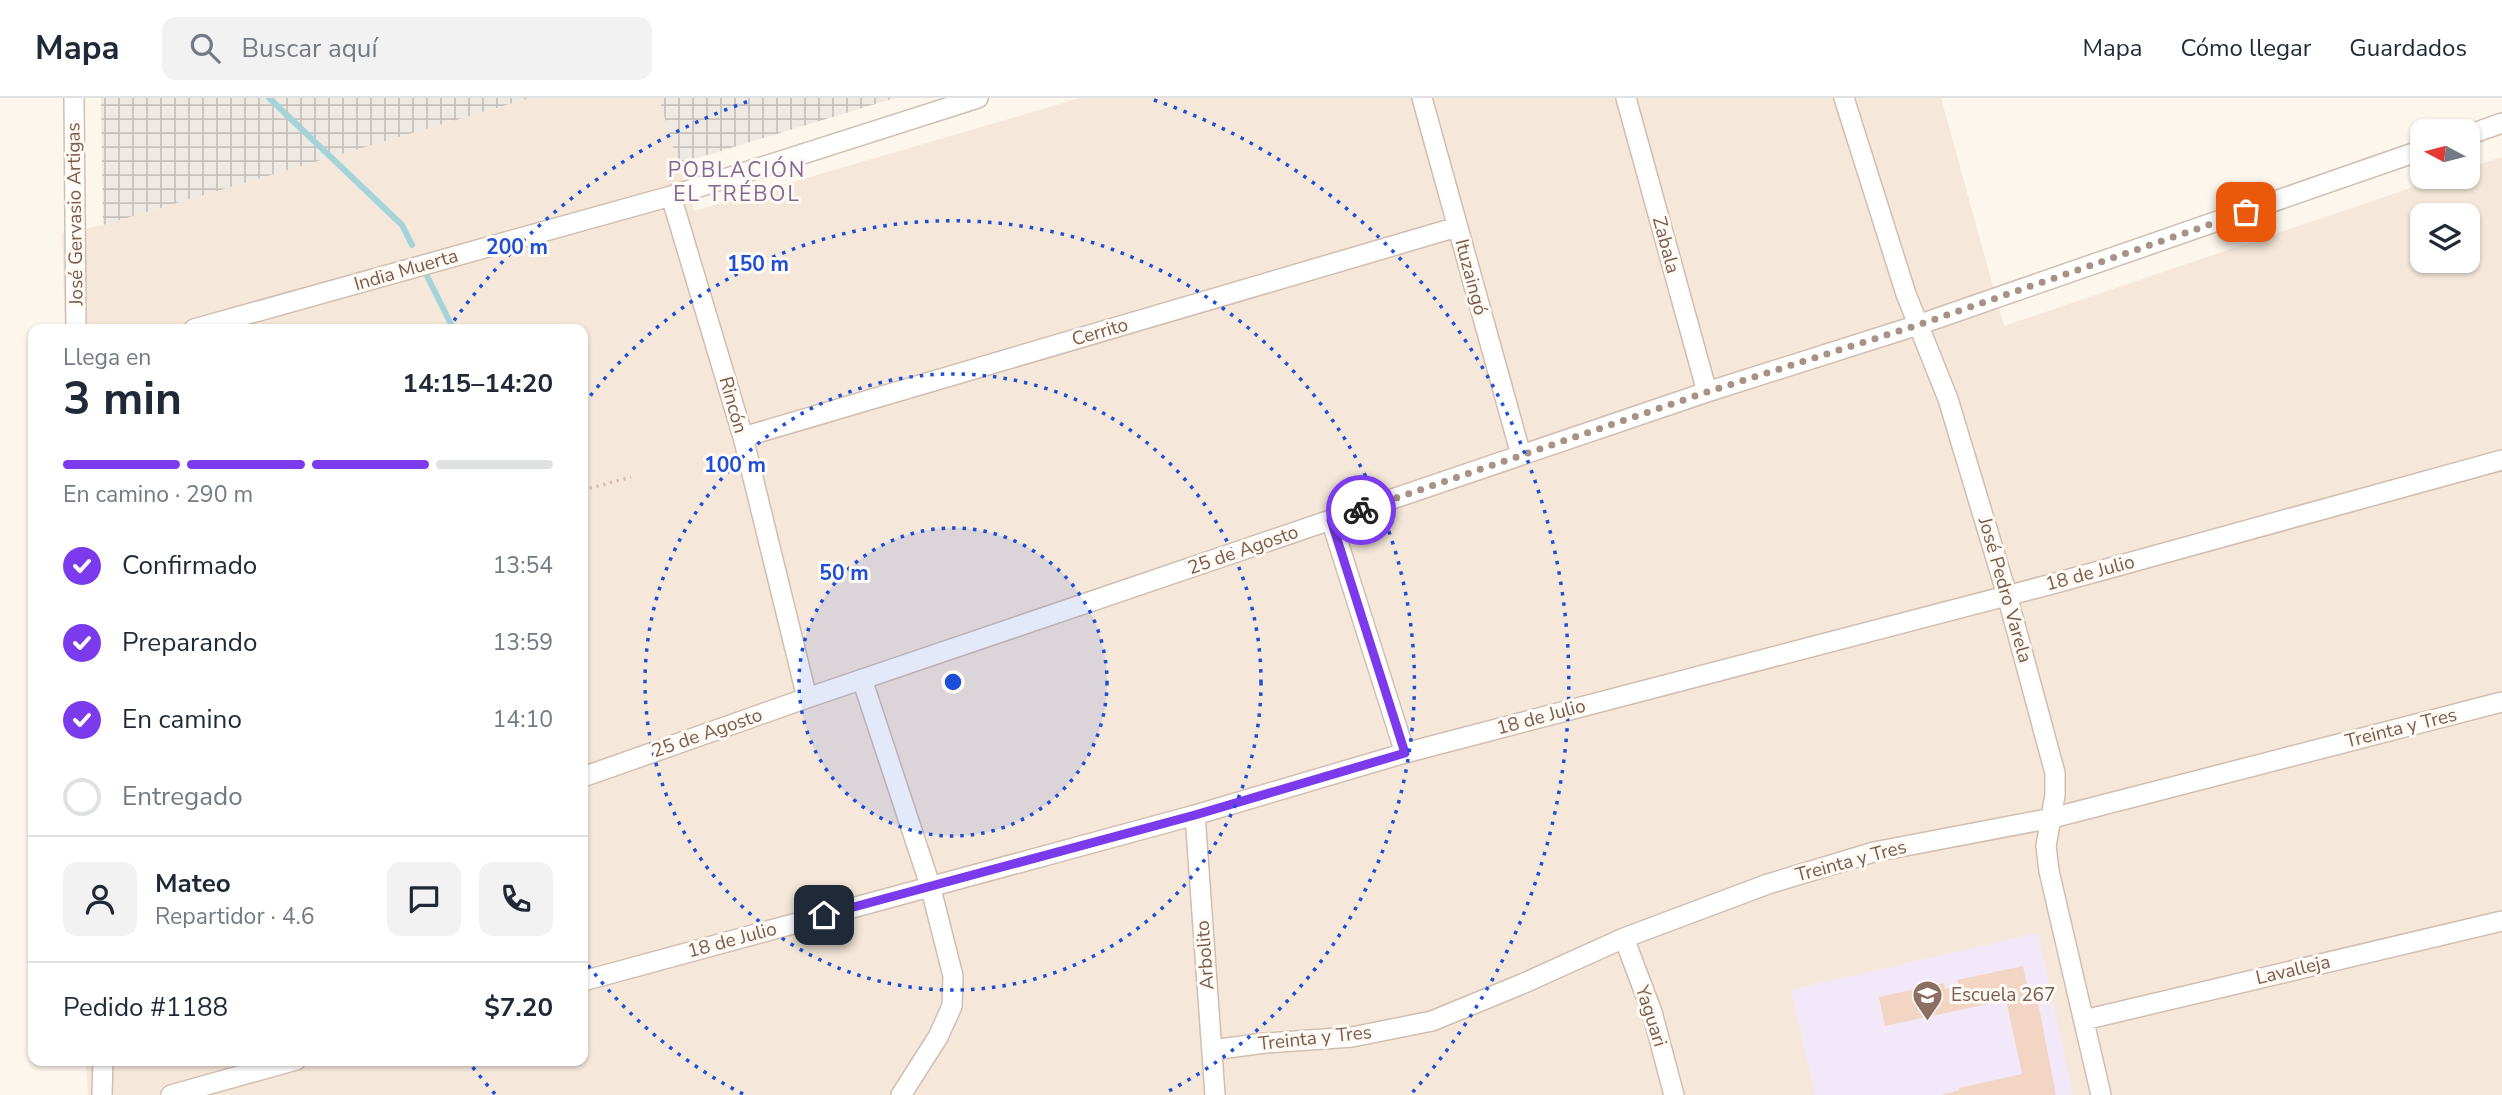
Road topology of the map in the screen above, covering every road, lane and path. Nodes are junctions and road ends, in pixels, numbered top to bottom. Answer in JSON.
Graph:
{"nodes":[{"id":1,"x":74,"y":98,"type":"edge"},
{"id":2,"x":978,"y":98,"type":"edge"},
{"id":3,"x":1422,"y":98,"type":"edge"},
{"id":4,"x":1626,"y":98,"type":"edge"},
{"id":5,"x":1844,"y":98,"type":"edge"},
{"id":6,"x":2502,"y":122,"type":"edge"},
{"id":7,"x":2480,"y":130,"type":"edge"},
{"id":8,"x":2410,"y":154,"type":"edge"},
{"id":9,"x":671,"y":196,"type":"junction"},
{"id":10,"x":1457,"y":227,"type":"junction"},
{"id":11,"x":76,"y":324,"type":"edge"},
{"id":12,"x":212,"y":324,"type":"edge"},
{"id":13,"x":1918,"y":325,"type":"junction"},
{"id":14,"x":1707,"y":392,"type":"junction"},
{"id":15,"x":743,"y":437,"type":"junction"},
{"id":16,"x":1521,"y":455,"type":"junction"},
{"id":17,"x":2502,"y":460,"type":"edge"},
{"id":18,"x":631,"y":477,"type":"dead end"},
{"id":19,"x":588,"y":489,"type":"edge"},
{"id":20,"x":1331,"y":520,"type":"junction"},
{"id":21,"x":2007,"y":595,"type":"junction"},
{"id":22,"x":862,"y":679,"type":"junction"},
{"id":23,"x":807,"y":698,"type":"junction"},
{"id":24,"x":2502,"y":702,"type":"edge"},
{"id":25,"x":1405,"y":753,"type":"junction"},
{"id":26,"x":588,"y":775,"type":"edge"},
{"id":27,"x":1195,"y":815,"type":"junction"},
{"id":28,"x":2052,"y":818,"type":"junction"},
{"id":29,"x":930,"y":885,"type":"junction"},
{"id":30,"x":2502,"y":921,"type":"edge"},
{"id":31,"x":1624,"y":938,"type":"junction"},
{"id":32,"x":588,"y":980,"type":"edge"},
{"id":33,"x":2084,"y":1020,"type":"junction"},
{"id":34,"x":1212,"y":1050,"type":"junction"},
{"id":35,"x":103,"y":1066,"type":"edge"},
{"id":36,"x":275,"y":1066,"type":"edge"},
{"id":37,"x":102,"y":1095,"type":"edge"},
{"id":38,"x":171,"y":1095,"type":"edge"},
{"id":39,"x":901,"y":1095,"type":"edge"},
{"id":40,"x":1215,"y":1095,"type":"edge"},
{"id":41,"x":1674,"y":1095,"type":"edge"},
{"id":42,"x":2101,"y":1095,"type":"edge"}],
"edges":[{"from":1,"to":11,"type":"street","name":"José Gervasio Artigas"},
{"from":2,"to":9,"type":"street","name":"India Muerta"},
{"from":3,"to":10,"type":"street","name":"Ituzaingó"},
{"from":4,"to":14,"type":"street","name":"Zabala"},
{"from":5,"to":13,"type":"street","name":"José Pedro Varela"},
{"from":6,"to":7,"type":"street"},
{"from":8,"to":13,"type":"street","name":"25 de Agosto"},
{"from":9,"to":12,"type":"street","name":"India Muerta"},
{"from":9,"to":15,"type":"street","name":"Rincón"},
{"from":10,"to":15,"type":"street","name":"Cerrito"},
{"from":10,"to":16,"type":"street","name":"Ituzaingó"},
{"from":13,"to":14,"type":"street","name":"25 de Agosto"},
{"from":13,"to":21,"type":"street","name":"José Pedro Varela"},
{"from":14,"to":16,"type":"street","name":"25 de Agosto"},
{"from":15,"to":23,"type":"street","name":"Rincón"},
{"from":16,"to":20,"type":"street","name":"25 de Agosto"},
{"from":17,"to":21,"type":"street","name":"18 de Julio"},
{"from":18,"to":19,"type":"path"},
{"from":20,"to":22,"type":"street","name":"25 de Agosto"},
{"from":20,"to":25,"type":"street"},
{"from":21,"to":25,"type":"street","name":"18 de Julio"},
{"from":21,"to":28,"type":"street","name":"José Pedro Varela"},
{"from":22,"to":23,"type":"street","name":"25 de Agosto"},
{"from":22,"to":29,"type":"street"},
{"from":23,"to":26,"type":"street","name":"25 de Agosto"},
{"from":24,"to":28,"type":"street","name":"Treinta y Tres"},
{"from":25,"to":27,"type":"street","name":"18 de Julio"},
{"from":27,"to":29,"type":"street","name":"18 de Julio"},
{"from":27,"to":34,"type":"street","name":"Arbolito"},
{"from":28,"to":31,"type":"street","name":"Treinta y Tres"},
{"from":28,"to":33,"type":"street","name":"José Pedro Varela"},
{"from":29,"to":32,"type":"street","name":"18 de Julio"},
{"from":29,"to":39,"type":"street"},
{"from":30,"to":33,"type":"street","name":"Lavalleja"},
{"from":31,"to":34,"type":"street","name":"Treinta y Tres"},
{"from":31,"to":41,"type":"street","name":"Yaguari"},
{"from":33,"to":42,"type":"street","name":"José Pedro Varela"},
{"from":34,"to":40,"type":"street","name":"Arbolito"},
{"from":35,"to":37,"type":"street"},
{"from":36,"to":38,"type":"street"}]}
